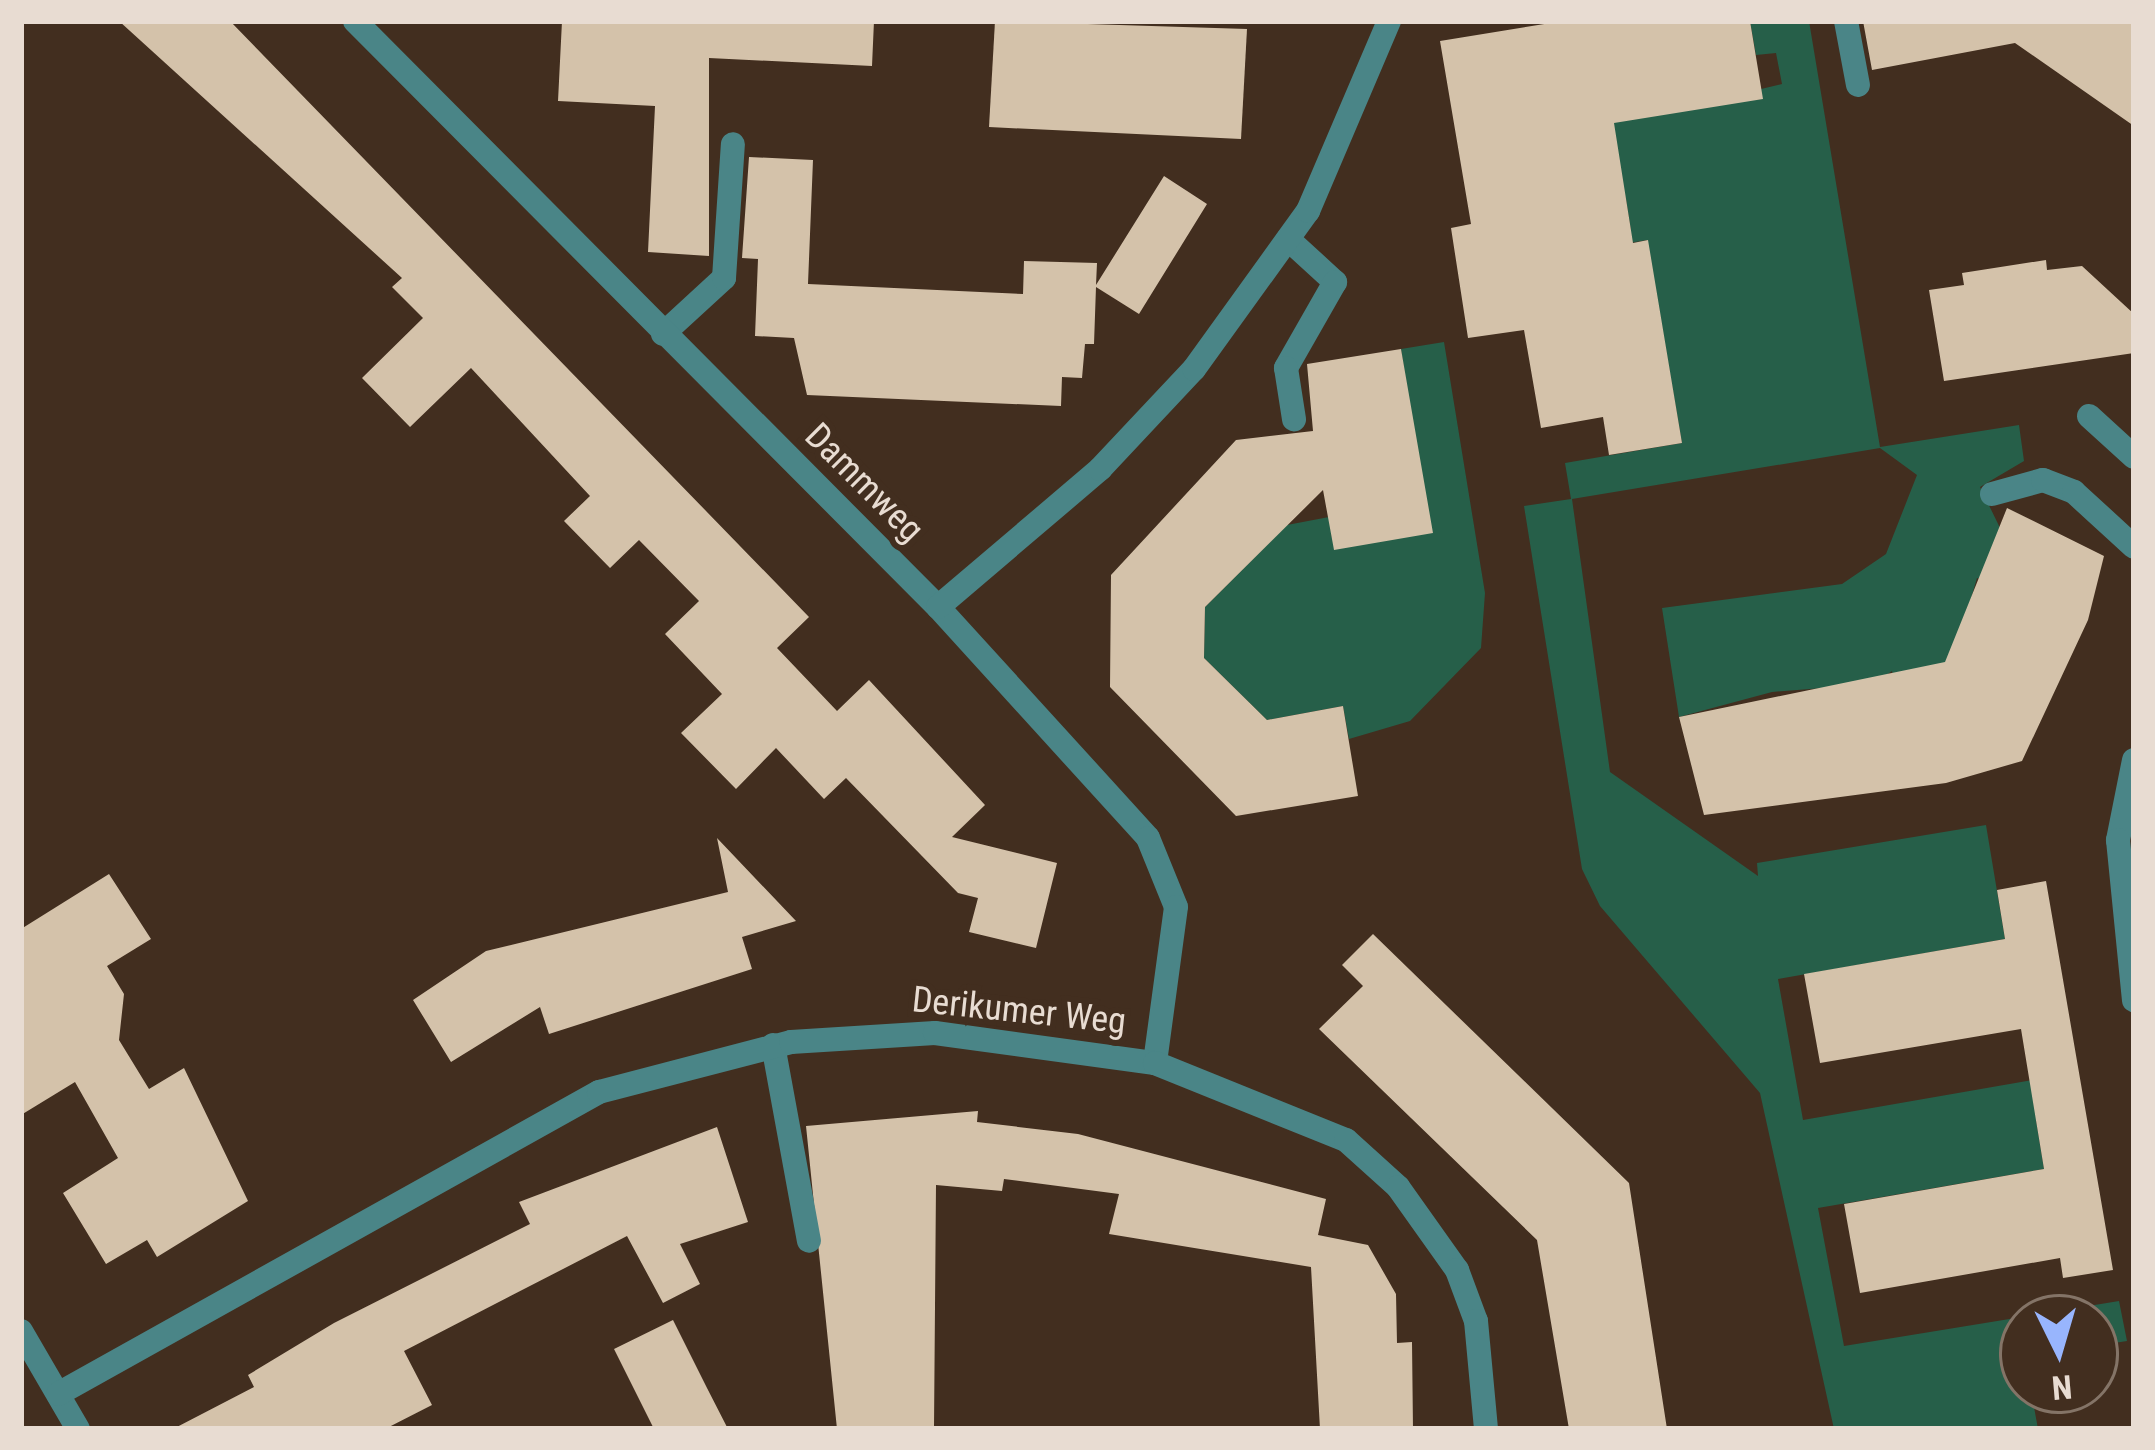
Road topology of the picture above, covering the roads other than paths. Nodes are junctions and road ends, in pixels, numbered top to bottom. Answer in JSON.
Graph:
{"nodes":[{"id":1,"x":355,"y":21,"type":"edge"},
{"id":2,"x":1389,"y":21,"type":"edge"},
{"id":3,"x":1846,"y":21,"type":"edge"},
{"id":4,"x":1858,"y":85,"type":"dead end"},
{"id":5,"x":733,"y":144,"type":"dead end"},
{"id":6,"x":1288,"y":238,"type":"junction"},
{"id":7,"x":663,"y":334,"type":"junction"},
{"id":8,"x":2089,"y":416,"type":"dead end"},
{"id":9,"x":1294,"y":418,"type":"dead end"},
{"id":10,"x":2134,"y":458,"type":"edge"},
{"id":11,"x":1992,"y":494,"type":"dead end"},
{"id":12,"x":2134,"y":547,"type":"edge"},
{"id":13,"x":938,"y":608,"type":"junction"},
{"id":14,"x":2134,"y":760,"type":"edge"},
{"id":15,"x":2134,"y":1000,"type":"edge"},
{"id":16,"x":772,"y":1045,"type":"junction"},
{"id":17,"x":1155,"y":1063,"type":"junction"},
{"id":18,"x":809,"y":1241,"type":"dead end"},
{"id":19,"x":21,"y":1331,"type":"edge"},
{"id":20,"x":58,"y":1394,"type":"junction"},
{"id":21,"x":78,"y":1429,"type":"edge"},
{"id":22,"x":1486,"y":1429,"type":"edge"}],
"edges":[{"from":1,"to":7,"type":"street","name":"Dammweg"},
{"from":2,"to":6,"type":"street"},
{"from":3,"to":4,"type":"street"},
{"from":5,"to":7,"type":"street"},
{"from":6,"to":9,"type":"street"},
{"from":6,"to":13,"type":"street"},
{"from":7,"to":13,"type":"street","name":"Dammweg"},
{"from":8,"to":10,"type":"street"},
{"from":11,"to":12,"type":"street"},
{"from":13,"to":17,"type":"street","name":"Dammweg"},
{"from":14,"to":15,"type":"street"},
{"from":16,"to":17,"type":"street","name":"Derikumer Weg"},
{"from":16,"to":18,"type":"street"},
{"from":16,"to":20,"type":"street","name":"Derikumer Weg"},
{"from":17,"to":22,"type":"street","name":"Derikumer Weg"},
{"from":19,"to":20,"type":"street"},
{"from":20,"to":21,"type":"street"}]}
